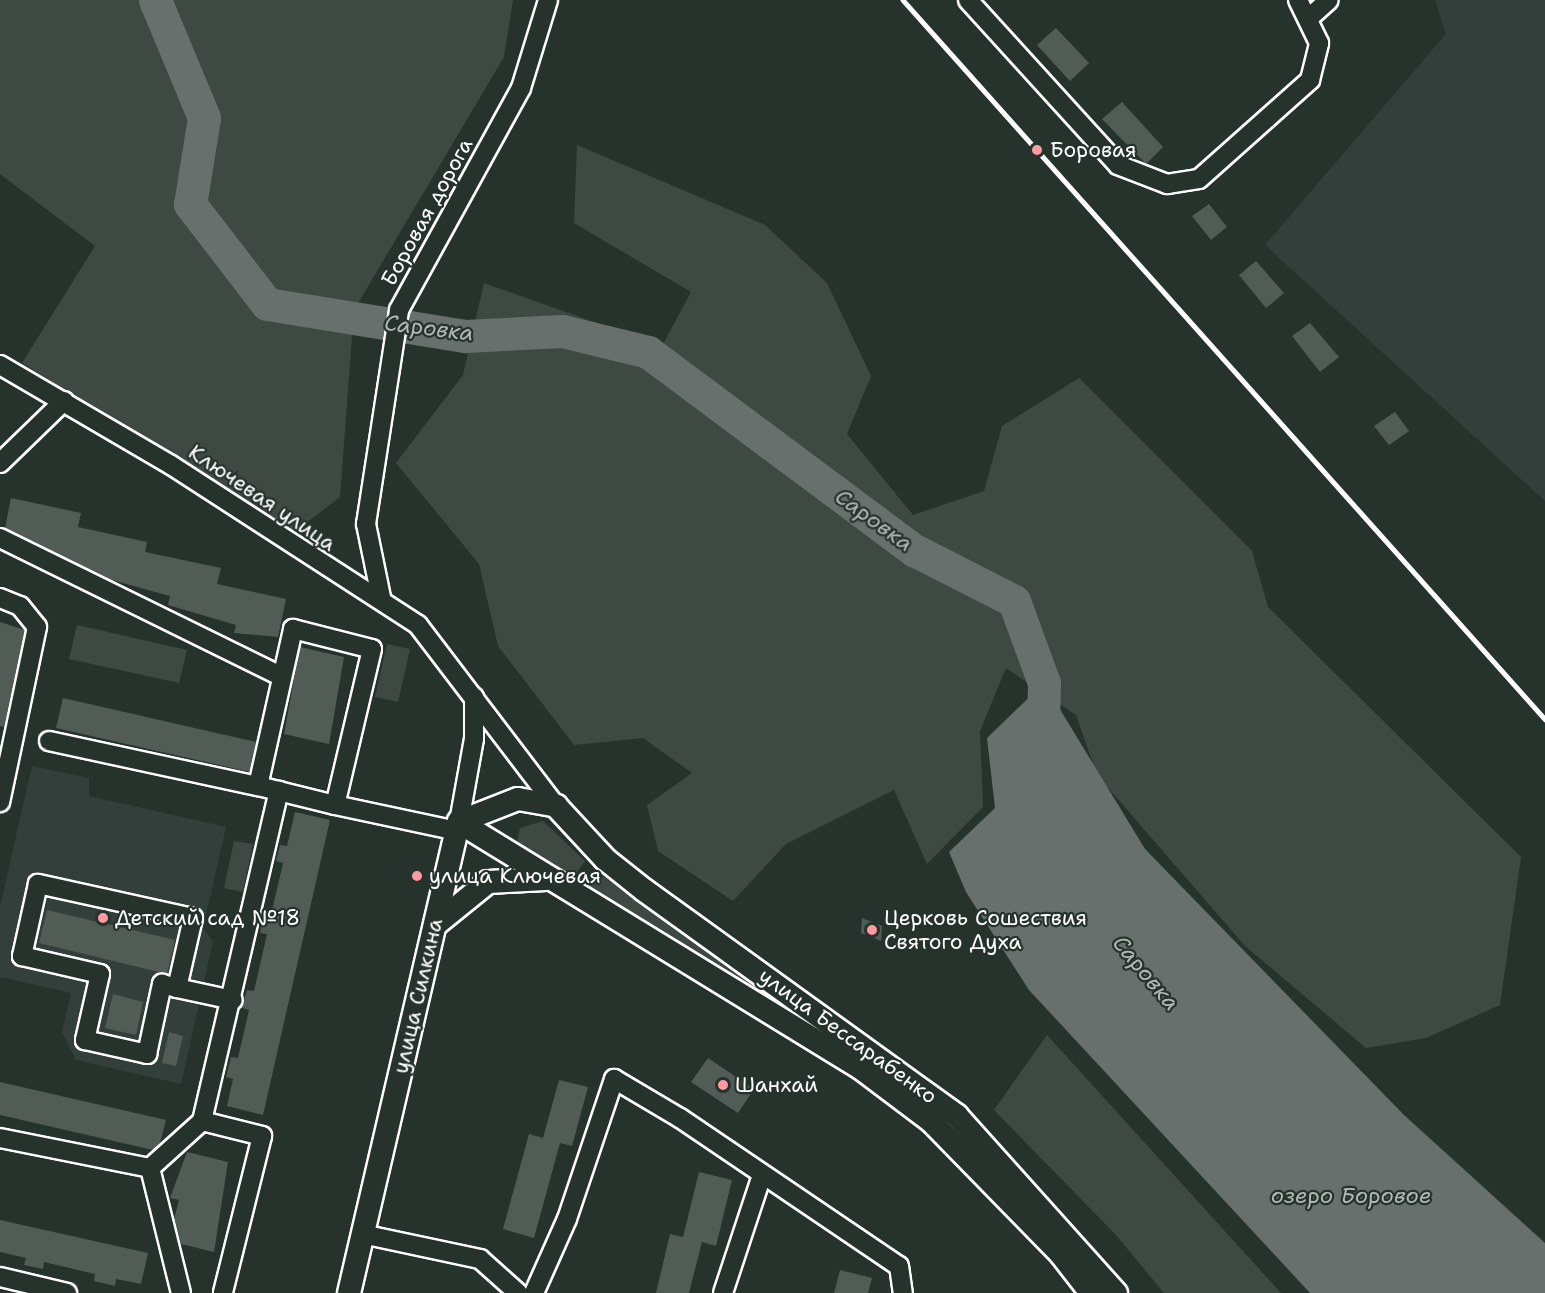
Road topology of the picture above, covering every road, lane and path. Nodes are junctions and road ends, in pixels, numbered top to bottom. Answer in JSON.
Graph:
{"nodes":[{"id":1,"x":548,"y":0,"type":"edge"},
{"id":2,"x":968,"y":0,"type":"edge"},
{"id":3,"x":1298,"y":0,"type":"edge"},
{"id":4,"x":1329,"y":0,"type":"edge"},
{"id":5,"x":1310,"y":17,"type":"junction"},
{"id":6,"x":0,"y":365,"type":"edge"},
{"id":7,"x":64,"y":401,"type":"junction"},
{"id":8,"x":0,"y":463,"type":"edge"},
{"id":9,"x":0,"y":538,"type":"edge"},
{"id":10,"x":381,"y":597,"type":"junction"},
{"id":11,"x":0,"y":598,"type":"edge"},
{"id":12,"x":281,"y":676,"type":"junction"},
{"id":13,"x":474,"y":697,"type":"junction"},
{"id":14,"x":49,"y":741,"type":"dead end"},
{"id":15,"x":258,"y":786,"type":"junction"},
{"id":16,"x":279,"y":791,"type":"junction"},
{"id":17,"x":0,"y":801,"type":"edge"},
{"id":18,"x":335,"y":805,"type":"junction"},
{"id":19,"x":556,"y":806,"type":"junction"},
{"id":20,"x":458,"y":826,"type":"junction"},
{"id":21,"x":548,"y":880,"type":"junction"},
{"id":22,"x":435,"y":925,"type":"junction"},
{"id":23,"x":177,"y":988,"type":"junction"},
{"id":24,"x":233,"y":1000,"type":"junction"},
{"id":25,"x":202,"y":1121,"type":"junction"},
{"id":26,"x":0,"y":1138,"type":"edge"},
{"id":27,"x":150,"y":1168,"type":"junction"},
{"id":28,"x":762,"y":1175,"type":"junction"},
{"id":29,"x":362,"y":1234,"type":"junction"},
{"id":30,"x":0,"y":1277,"type":"edge"},
{"id":31,"x":67,"y":1293,"type":"edge"},
{"id":32,"x":181,"y":1293,"type":"edge"},
{"id":33,"x":223,"y":1293,"type":"edge"},
{"id":34,"x":349,"y":1293,"type":"edge"},
{"id":35,"x":521,"y":1293,"type":"edge"},
{"id":36,"x":723,"y":1293,"type":"edge"},
{"id":37,"x":903,"y":1293,"type":"edge"},
{"id":38,"x":1091,"y":1293,"type":"edge"},
{"id":39,"x":1116,"y":1293,"type":"edge"}],
"edges":[{"from":1,"to":10,"type":"street","name":"Боровая дорога"},
{"from":2,"to":5,"type":"street"},
{"from":3,"to":5,"type":"street"},
{"from":4,"to":5,"type":"street"},
{"from":6,"to":7,"type":"street","name":"Ключевая улица"},
{"from":7,"to":8,"type":"street"},
{"from":7,"to":10,"type":"street","name":"Ключевая улица"},
{"from":9,"to":12,"type":"street"},
{"from":10,"to":13,"type":"street","name":"Ключевая улица"},
{"from":11,"to":17,"type":"street"},
{"from":12,"to":15,"type":"street"},
{"from":12,"to":18,"type":"street"},
{"from":13,"to":19,"type":"street","name":"улица Бессарабенко"},
{"from":13,"to":20,"type":"street","name":"улица Силкина"},
{"from":14,"to":15,"type":"street"},
{"from":15,"to":16,"type":"street"},
{"from":16,"to":18,"type":"street"},
{"from":16,"to":24,"type":"street"},
{"from":18,"to":20,"type":"street"},
{"from":19,"to":20,"type":"main road"},
{"from":19,"to":39,"type":"main road","name":"улица Бессарабенко"},
{"from":20,"to":21,"type":"main road","name":"улица Бессарабенко"},
{"from":20,"to":22,"type":"main road","name":"улица Силкина"},
{"from":21,"to":22,"type":"main road","name":"улица Бессарабенко"},
{"from":21,"to":38,"type":"main road","name":"улица Бессарабенко"},
{"from":22,"to":29,"type":"main road","name":"улица Силкина"},
{"from":23,"to":23,"type":"street"},
{"from":23,"to":24,"type":"street"},
{"from":24,"to":25,"type":"street"},
{"from":25,"to":27,"type":"street"},
{"from":25,"to":33,"type":"street"},
{"from":26,"to":27,"type":"street"},
{"from":27,"to":32,"type":"street"},
{"from":28,"to":35,"type":"street"},
{"from":28,"to":36,"type":"street"},
{"from":28,"to":37,"type":"street"},
{"from":29,"to":34,"type":"main road","name":"улица Силкина"},
{"from":29,"to":35,"type":"street"},
{"from":30,"to":31,"type":"street"}]}
